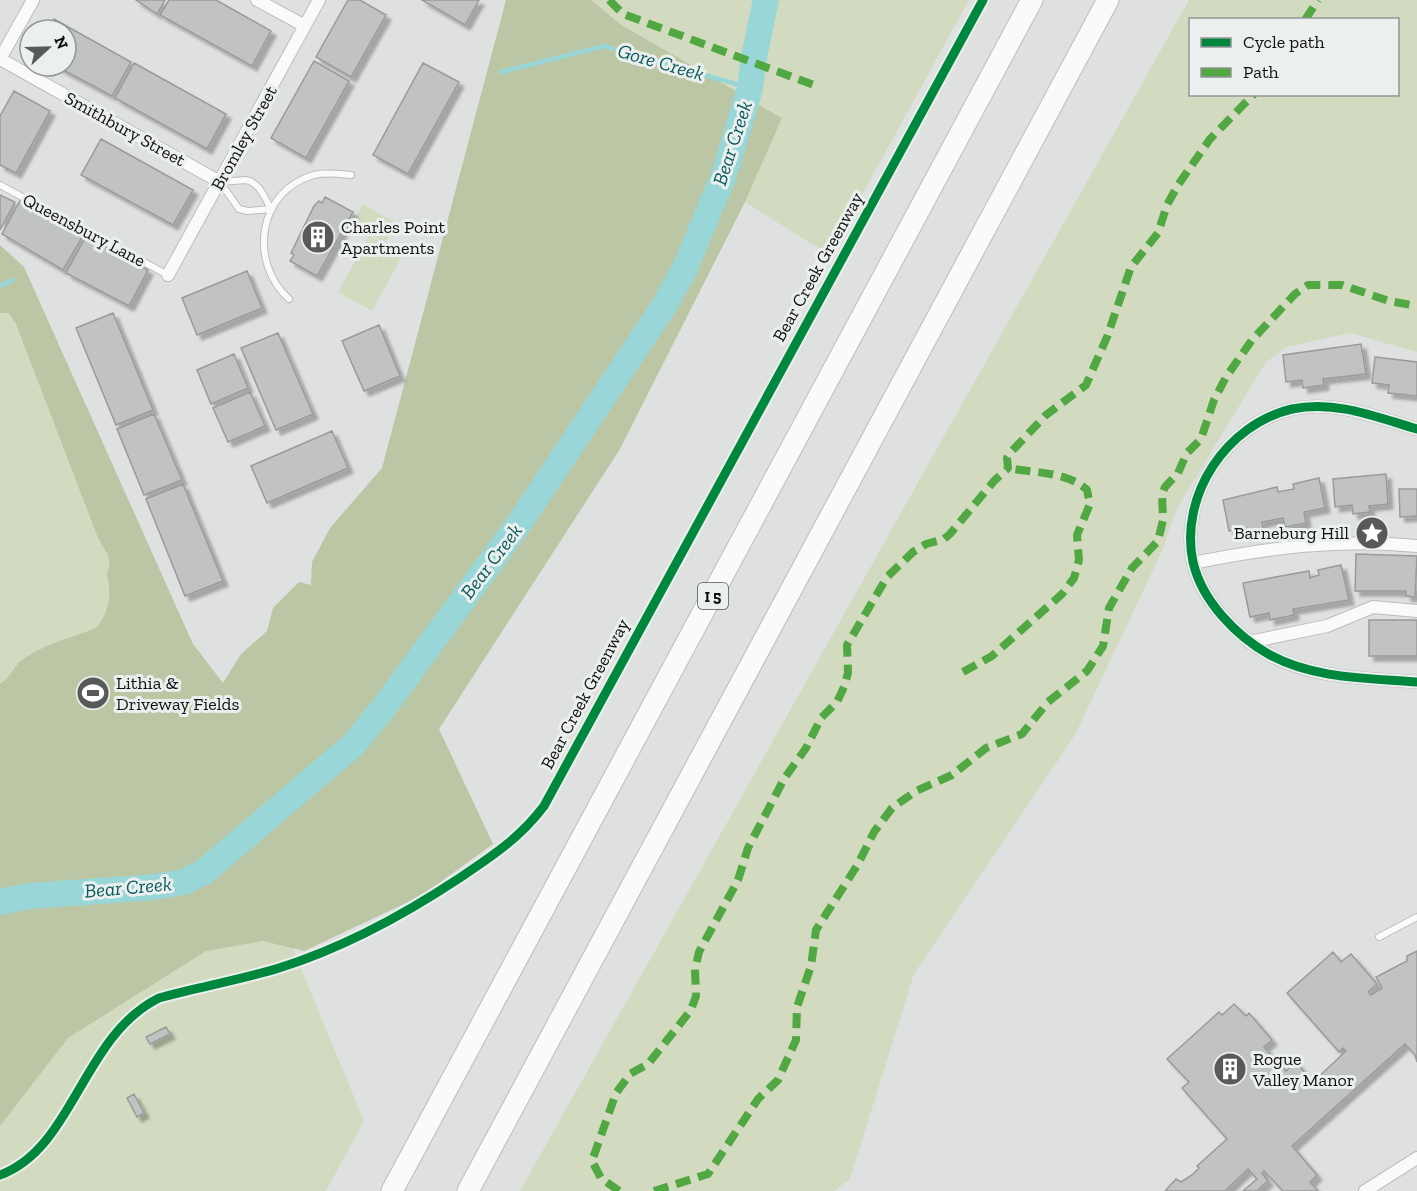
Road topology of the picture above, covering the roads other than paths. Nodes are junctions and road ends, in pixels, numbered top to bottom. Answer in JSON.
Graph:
{"nodes":[{"id":1,"x":33,"y":0,"type":"edge"},
{"id":2,"x":257,"y":0,"type":"edge"},
{"id":3,"x":319,"y":0,"type":"edge"},
{"id":4,"x":1032,"y":0,"type":"edge"},
{"id":5,"x":1108,"y":0,"type":"edge"},
{"id":6,"x":305,"y":26,"type":"junction"},
{"id":7,"x":0,"y":59,"type":"edge"},
{"id":8,"x":351,"y":175,"type":"dead end"},
{"id":9,"x":220,"y":182,"type":"junction"},
{"id":10,"x":0,"y":185,"type":"edge"},
{"id":11,"x":271,"y":208,"type":"junction"},
{"id":12,"x":168,"y":275,"type":"joint"},
{"id":13,"x":289,"y":299,"type":"dead end"},
{"id":14,"x":1417,"y":429,"type":"edge"},
{"id":15,"x":1417,"y":546,"type":"edge"},
{"id":16,"x":1193,"y":563,"type":"junction"},
{"id":17,"x":1417,"y":611,"type":"edge"},
{"id":18,"x":1249,"y":642,"type":"junction"},
{"id":19,"x":1417,"y":681,"type":"edge"},
{"id":20,"x":1417,"y":917,"type":"edge"},
{"id":21,"x":1379,"y":937,"type":"dead end"},
{"id":22,"x":1417,"y":1158,"type":"edge"},
{"id":23,"x":392,"y":1191,"type":"edge"},
{"id":24,"x":468,"y":1191,"type":"edge"},
{"id":25,"x":1365,"y":1191,"type":"edge"}],
"edges":[{"from":1,"to":7,"type":"street"},
{"from":2,"to":6,"type":"street"},
{"from":3,"to":6,"type":"street","name":"Bromley Street"},
{"from":4,"to":23,"type":"highway","number":"I 5"},
{"from":5,"to":24,"type":"highway"},
{"from":6,"to":9,"type":"street","name":"Bromley Street"},
{"from":7,"to":9,"type":"street","name":"Smithbury Street"},
{"from":8,"to":11,"type":"lane"},
{"from":9,"to":11,"type":"lane"},
{"from":9,"to":11,"type":"lane"},
{"from":9,"to":12,"type":"street","name":"Bromley Street"},
{"from":10,"to":12,"type":"lane","name":"Queensbury Lane"},
{"from":11,"to":13,"type":"lane"},
{"from":14,"to":16,"type":"street"},
{"from":15,"to":16,"type":"street"},
{"from":16,"to":18,"type":"street"},
{"from":17,"to":18,"type":"street"},
{"from":18,"to":19,"type":"street"},
{"from":20,"to":21,"type":"lane"},
{"from":22,"to":25,"type":"street"}]}
